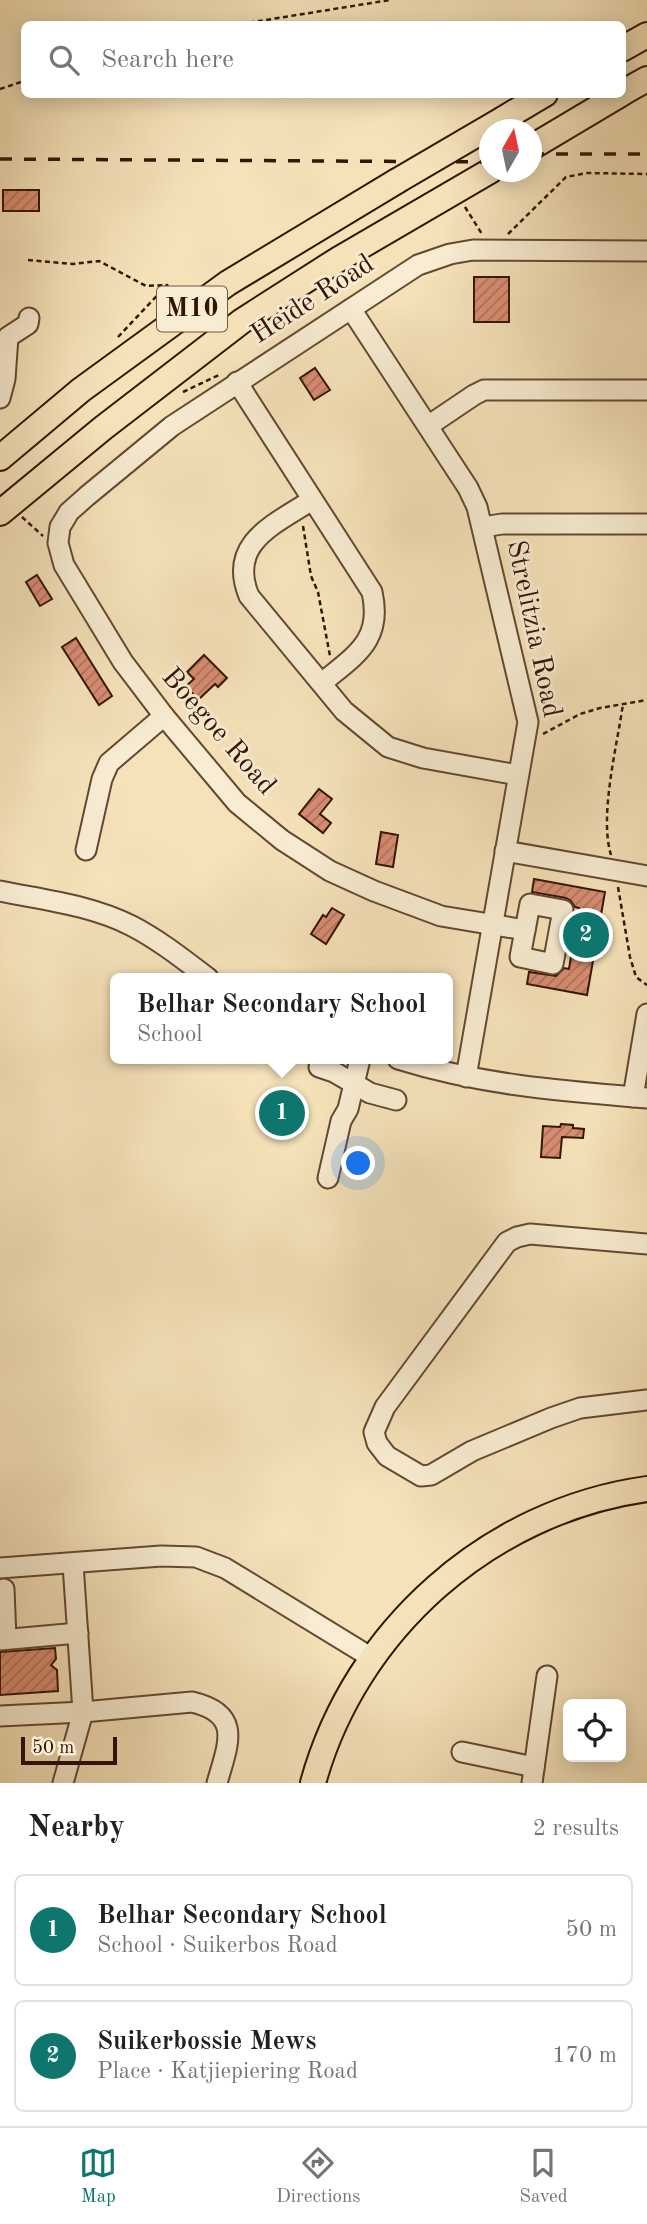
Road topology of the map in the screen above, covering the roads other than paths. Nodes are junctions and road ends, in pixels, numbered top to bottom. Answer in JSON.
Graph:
{"nodes":[{"id":1,"x":647,"y":35,"type":"edge"},
{"id":2,"x":626,"y":47,"type":"edge"},
{"id":3,"x":647,"y":79,"type":"edge"},
{"id":4,"x":626,"y":92,"type":"edge"},
{"id":5,"x":538,"y":98,"type":"edge"},
{"id":6,"x":615,"y":98,"type":"edge"},
{"id":7,"x":542,"y":140,"type":"edge"},
{"id":8,"x":479,"y":181,"type":"edge"},
{"id":9,"x":647,"y":251,"type":"edge"},
{"id":10,"x":351,"y":309,"type":"junction"},
{"id":11,"x":29,"y":318,"type":"dead end"},
{"id":12,"x":4,"y":337,"type":"edge"},
{"id":13,"x":232,"y":377,"type":"junction"},
{"id":14,"x":647,"y":390,"type":"edge"},
{"id":15,"x":0,"y":398,"type":"edge"},
{"id":16,"x":428,"y":426,"type":"junction"},
{"id":17,"x":0,"y":457,"type":"edge"},
{"id":18,"x":304,"y":505,"type":"junction"},
{"id":19,"x":10,"y":514,"type":"edge"},
{"id":20,"x":647,"y":524,"type":"edge"},
{"id":21,"x":483,"y":527,"type":"junction"},
{"id":22,"x":52,"y":533,"type":"joint"},
{"id":23,"x":328,"y":678,"type":"junction"},
{"id":24,"x":164,"y":716,"type":"junction"},
{"id":25,"x":518,"y":775,"type":"junction"},
{"id":26,"x":86,"y":850,"type":"dead end"},
{"id":27,"x":505,"y":851,"type":"junction"},
{"id":28,"x":647,"y":876,"type":"edge"},
{"id":29,"x":0,"y":891,"type":"edge"},
{"id":30,"x":491,"y":923,"type":"junction"},
{"id":31,"x":525,"y":930,"type":"dead end"},
{"id":32,"x":201,"y":973,"type":"edge"},
{"id":33,"x":647,"y":1014,"type":"edge"},
{"id":34,"x":359,"y":1064,"type":"edge"},
{"id":35,"x":417,"y":1064,"type":"edge"},
{"id":36,"x":319,"y":1067,"type":"dead end"},
{"id":37,"x":466,"y":1077,"type":"junction"},
{"id":38,"x":354,"y":1083,"type":"junction"},
{"id":39,"x":640,"y":1097,"type":"edge"},
{"id":40,"x":396,"y":1100,"type":"dead end"},
{"id":41,"x":328,"y":1178,"type":"dead end"},
{"id":42,"x":647,"y":1244,"type":"edge"},
{"id":43,"x":647,"y":1400,"type":"edge"},
{"id":44,"x":647,"y":1489,"type":"edge"},
{"id":45,"x":73,"y":1563,"type":"junction"},
{"id":46,"x":0,"y":1568,"type":"edge"},
{"id":47,"x":4,"y":1590,"type":"dead end"},
{"id":48,"x":78,"y":1633,"type":"junction"},
{"id":49,"x":3,"y":1640,"type":"edge"},
{"id":50,"x":372,"y":1658,"type":"junction"},
{"id":51,"x":547,"y":1676,"type":"dead end"},
{"id":52,"x":83,"y":1712,"type":"junction"},
{"id":53,"x":0,"y":1716,"type":"edge"},
{"id":54,"x":462,"y":1752,"type":"dead end"},
{"id":55,"x":533,"y":1775,"type":"edge"},
{"id":56,"x":63,"y":1783,"type":"edge"},
{"id":57,"x":217,"y":1783,"type":"edge"},
{"id":58,"x":313,"y":1783,"type":"edge"}],
"edges":[{"from":1,"to":2,"type":"main road"},
{"from":3,"to":4,"type":"main road"},
{"from":5,"to":17,"type":"main road","number":"M10","bridge":true},
{"from":6,"to":7,"type":"main road"},
{"from":8,"to":19,"type":"main road","number":"M10"},
{"from":9,"to":10,"type":"street","name":"Heide Road"},
{"from":10,"to":13,"type":"street","name":"Heide Road"},
{"from":10,"to":16,"type":"street","name":"Strelitzia Road"},
{"from":11,"to":12,"type":"street"},
{"from":12,"to":15,"type":"street"},
{"from":13,"to":18,"type":"street"},
{"from":13,"to":22,"type":"street","name":"Heide Road"},
{"from":14,"to":16,"type":"street"},
{"from":16,"to":21,"type":"street","name":"Strelitzia Road"},
{"from":18,"to":23,"type":"street"},
{"from":18,"to":23,"type":"street"},
{"from":20,"to":21,"type":"street"},
{"from":21,"to":25,"type":"street","name":"Strelitzia Road"},
{"from":22,"to":24,"type":"street","name":"Boegoe Road"},
{"from":23,"to":25,"type":"street"},
{"from":24,"to":26,"type":"street"},
{"from":24,"to":30,"type":"street","name":"Boegoe Road"},
{"from":25,"to":27,"type":"street","name":"Strelitzia Road"},
{"from":27,"to":28,"type":"street"},
{"from":27,"to":30,"type":"street","name":"Strelitzia Road"},
{"from":29,"to":32,"type":"street"},
{"from":30,"to":31,"type":"street","name":"Boegoe Road"},
{"from":30,"to":37,"type":"street","name":"Strelitzia Road"},
{"from":33,"to":39,"type":"street"},
{"from":34,"to":38,"type":"street"},
{"from":35,"to":37,"type":"street"},
{"from":36,"to":38,"type":"street"},
{"from":37,"to":39,"type":"street"},
{"from":38,"to":40,"type":"street"},
{"from":38,"to":41,"type":"street"},
{"from":42,"to":43,"type":"street"},
{"from":44,"to":50,"type":"main road"},
{"from":45,"to":46,"type":"street"},
{"from":45,"to":48,"type":"street"},
{"from":45,"to":50,"type":"street"},
{"from":47,"to":49,"type":"street"},
{"from":48,"to":49,"type":"street"},
{"from":48,"to":52,"type":"street"},
{"from":50,"to":58,"type":"main road"},
{"from":51,"to":55,"type":"street"},
{"from":52,"to":53,"type":"street"},
{"from":52,"to":56,"type":"street"},
{"from":52,"to":57,"type":"street"},
{"from":54,"to":55,"type":"street"}]}
